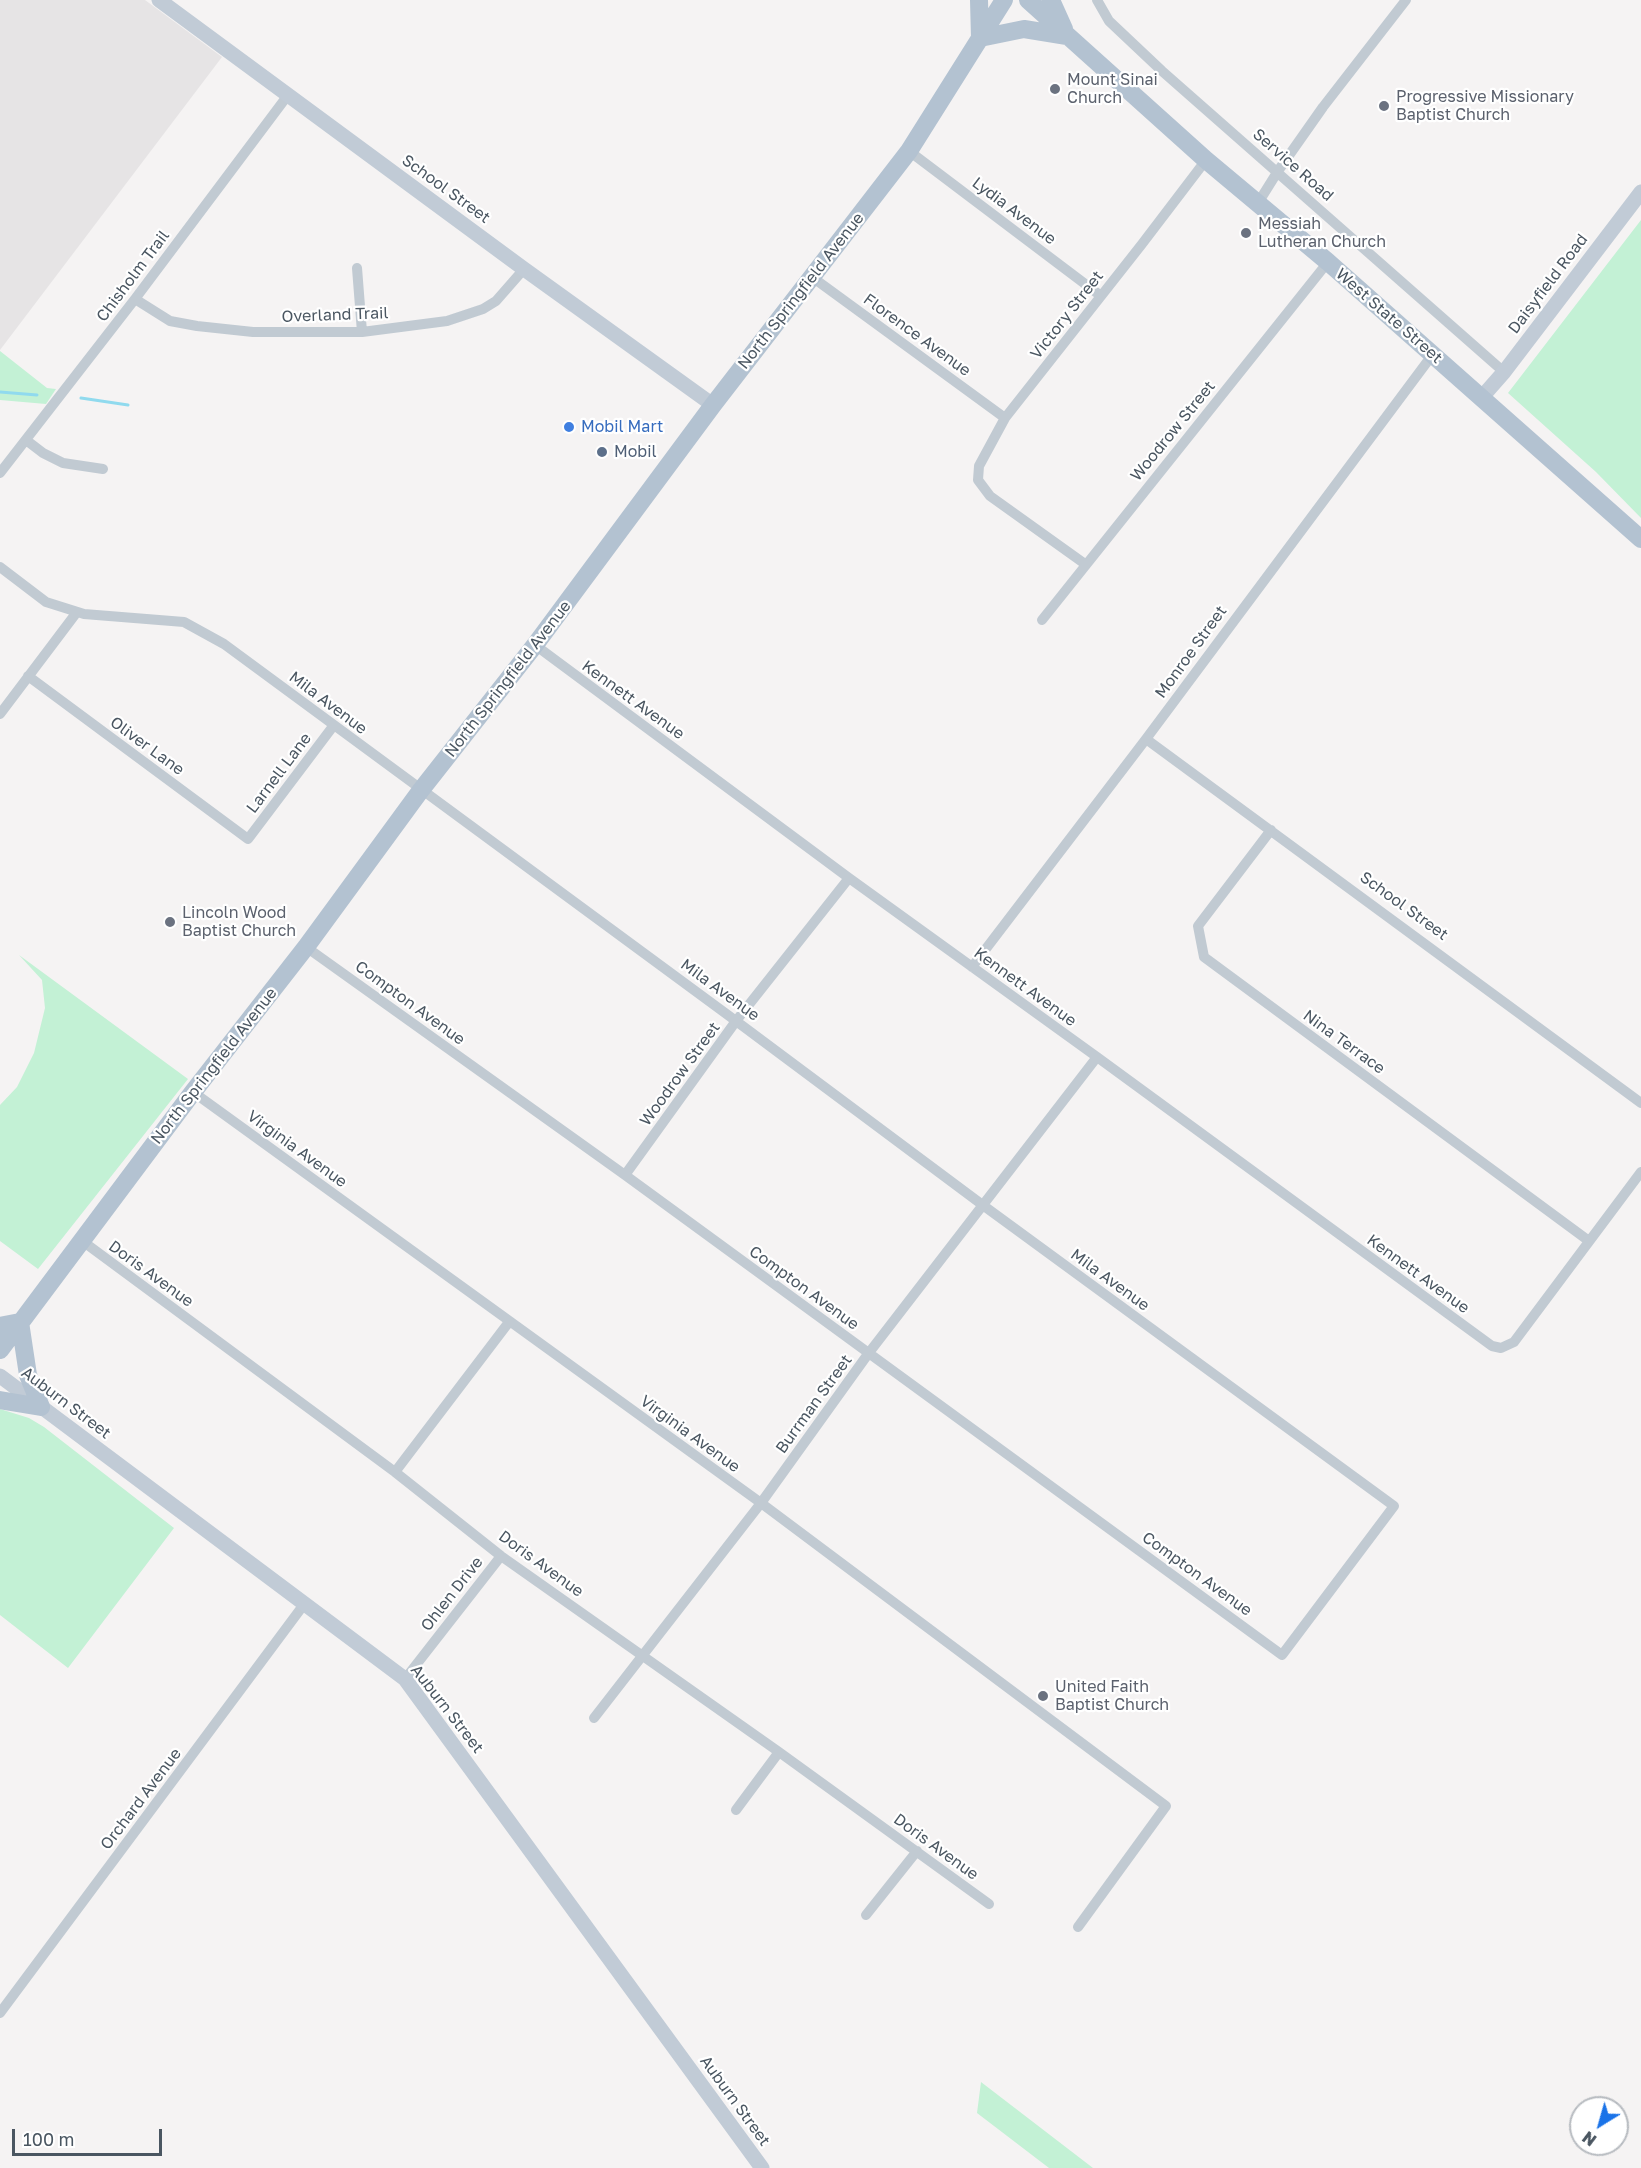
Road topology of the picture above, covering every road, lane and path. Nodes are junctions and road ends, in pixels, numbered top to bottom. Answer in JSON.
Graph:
{"nodes":[{"id":1,"x":159,"y":0,"type":"edge"},
{"id":2,"x":979,"y":0,"type":"edge"},
{"id":3,"x":1004,"y":0,"type":"edge"},
{"id":4,"x":1028,"y":0,"type":"edge"},
{"id":5,"x":1051,"y":0,"type":"edge"},
{"id":6,"x":1097,"y":0,"type":"edge"},
{"id":7,"x":1406,"y":0,"type":"edge"},
{"id":8,"x":1068,"y":36,"type":"junction"},
{"id":9,"x":980,"y":38,"type":"junction"},
{"id":10,"x":288,"y":95,"type":"junction"},
{"id":11,"x":909,"y":151,"type":"junction"},
{"id":12,"x":1206,"y":160,"type":"junction"},
{"id":13,"x":1278,"y":171,"type":"junction"},
{"id":14,"x":1641,"y":192,"type":"edge"},
{"id":15,"x":1258,"y":203,"type":"junction"},
{"id":16,"x":1328,"y":262,"type":"junction"},
{"id":17,"x":357,"y":268,"type":"dead end"},
{"id":18,"x":524,"y":269,"type":"junction"},
{"id":19,"x":812,"y":277,"type":"junction"},
{"id":20,"x":1101,"y":296,"type":"junction"},
{"id":21,"x":135,"y":299,"type":"junction"},
{"id":22,"x":362,"y":332,"type":"junction"},
{"id":23,"x":1433,"y":354,"type":"junction"},
{"id":24,"x":1504,"y":372,"type":"junction"},
{"id":25,"x":1482,"y":397,"type":"junction"},
{"id":26,"x":713,"y":405,"type":"junction"},
{"id":27,"x":1005,"y":418,"type":"junction"},
{"id":28,"x":26,"y":440,"type":"junction"},
{"id":29,"x":103,"y":469,"type":"dead end"},
{"id":30,"x":0,"y":473,"type":"edge"},
{"id":31,"x":1641,"y":539,"type":"edge"},
{"id":32,"x":1085,"y":564,"type":"junction"},
{"id":33,"x":0,"y":567,"type":"edge"},
{"id":34,"x":77,"y":612,"type":"junction"},
{"id":35,"x":1042,"y":620,"type":"dead end"},
{"id":36,"x":535,"y":645,"type":"junction"},
{"id":37,"x":28,"y":676,"type":"junction"},
{"id":38,"x":0,"y":714,"type":"edge"},
{"id":39,"x":334,"y":726,"type":"junction"},
{"id":40,"x":1146,"y":738,"type":"junction"},
{"id":41,"x":421,"y":790,"type":"junction"},
{"id":42,"x":1271,"y":830,"type":"junction"},
{"id":43,"x":248,"y":839,"type":"joint"},
{"id":44,"x":849,"y":878,"type":"junction"},
{"id":45,"x":306,"y":947,"type":"junction"},
{"id":46,"x":972,"y":967,"type":"junction"},
{"id":47,"x":736,"y":1021,"type":"junction"},
{"id":48,"x":1097,"y":1057,"type":"junction"},
{"id":49,"x":193,"y":1092,"type":"junction"},
{"id":50,"x":1641,"y":1103,"type":"edge"},
{"id":51,"x":1641,"y":1173,"type":"edge"},
{"id":52,"x":625,"y":1175,"type":"junction"},
{"id":53,"x":984,"y":1206,"type":"junction"},
{"id":54,"x":81,"y":1240,"type":"junction"},
{"id":55,"x":1589,"y":1242,"type":"junction"},
{"id":56,"x":20,"y":1322,"type":"junction"},
{"id":57,"x":509,"y":1322,"type":"junction"},
{"id":58,"x":0,"y":1326,"type":"edge"},
{"id":59,"x":0,"y":1350,"type":"edge"},
{"id":60,"x":868,"y":1354,"type":"junction"},
{"id":61,"x":0,"y":1376,"type":"edge"},
{"id":62,"x":0,"y":1400,"type":"edge"},
{"id":63,"x":41,"y":1407,"type":"junction"},
{"id":64,"x":395,"y":1472,"type":"junction"},
{"id":65,"x":761,"y":1503,"type":"junction"},
{"id":66,"x":501,"y":1556,"type":"junction"},
{"id":67,"x":305,"y":1604,"type":"junction"},
{"id":68,"x":642,"y":1654,"type":"junction"},
{"id":69,"x":1282,"y":1655,"type":"joint"},
{"id":70,"x":405,"y":1679,"type":"junction"},
{"id":71,"x":594,"y":1718,"type":"dead end"},
{"id":72,"x":779,"y":1752,"type":"junction"},
{"id":73,"x":736,"y":1810,"type":"dead end"},
{"id":74,"x":916,"y":1851,"type":"junction"},
{"id":75,"x":989,"y":1904,"type":"dead end"},
{"id":76,"x":866,"y":1915,"type":"dead end"},
{"id":77,"x":1078,"y":1927,"type":"dead end"},
{"id":78,"x":0,"y":2013,"type":"edge"},
{"id":79,"x":762,"y":2168,"type":"edge"}],
"edges":[{"from":1,"to":10,"type":"main road","name":"School Street"},
{"from":2,"to":9,"type":"main road"},
{"from":3,"to":9,"type":"main road","name":"North Springfield Avenue"},
{"from":4,"to":8,"type":"main road","name":"West State Street"},
{"from":5,"to":8,"type":"main road"},
{"from":6,"to":13,"type":"street","name":"Service Road"},
{"from":7,"to":13,"type":"street"},
{"from":8,"to":9,"type":"main road"},
{"from":8,"to":12,"type":"main road","name":"West State Street"},
{"from":9,"to":11,"type":"main road","name":"North Springfield Avenue"},
{"from":10,"to":18,"type":"main road","name":"School Street"},
{"from":10,"to":21,"type":"street","name":"Chisholm Trail"},
{"from":11,"to":19,"type":"main road","name":"North Springfield Avenue"},
{"from":11,"to":20,"type":"street","name":"Lydia Avenue"},
{"from":12,"to":15,"type":"main road","name":"West State Street"},
{"from":12,"to":20,"type":"street","name":"Victory Street"},
{"from":13,"to":15,"type":"street"},
{"from":13,"to":24,"type":"street","name":"Service Road"},
{"from":14,"to":24,"type":"main road","name":"Daisyfield Road"},
{"from":15,"to":16,"type":"main road","name":"West State Street"},
{"from":16,"to":23,"type":"main road","name":"West State Street"},
{"from":16,"to":32,"type":"street","name":"Woodrow Street"},
{"from":17,"to":22,"type":"street"},
{"from":18,"to":22,"type":"street","name":"Overland Trail"},
{"from":18,"to":26,"type":"main road","name":"School Street"},
{"from":19,"to":26,"type":"main road","name":"North Springfield Avenue"},
{"from":19,"to":27,"type":"street","name":"Florence Avenue"},
{"from":20,"to":27,"type":"street","name":"Victory Street"},
{"from":21,"to":22,"type":"street","name":"Overland Trail"},
{"from":21,"to":28,"type":"street","name":"Chisholm Trail"},
{"from":23,"to":25,"type":"main road","name":"West State Street"},
{"from":23,"to":40,"type":"street","name":"Monroe Street"},
{"from":24,"to":25,"type":"main road","name":"Daisyfield Road"},
{"from":25,"to":31,"type":"main road","name":"West State Street"},
{"from":26,"to":36,"type":"main road","name":"North Springfield Avenue"},
{"from":27,"to":32,"type":"street","name":"Victory Street"},
{"from":28,"to":29,"type":"street"},
{"from":28,"to":30,"type":"street","name":"Chisholm Trail"},
{"from":32,"to":35,"type":"street","name":"Woodrow Street"},
{"from":33,"to":34,"type":"street","name":"Mila Avenue"},
{"from":34,"to":37,"type":"street"},
{"from":34,"to":39,"type":"street","name":"Mila Avenue"},
{"from":36,"to":41,"type":"main road","name":"North Springfield Avenue"},
{"from":36,"to":44,"type":"street","name":"Kennett Avenue"},
{"from":37,"to":38,"type":"street"},
{"from":37,"to":43,"type":"street","name":"Oliver Lane"},
{"from":39,"to":41,"type":"street","name":"Mila Avenue"},
{"from":39,"to":43,"type":"street","name":"Larnell Lane"},
{"from":40,"to":42,"type":"street","name":"School Street"},
{"from":40,"to":46,"type":"street","name":"Monroe Street"},
{"from":41,"to":45,"type":"main road","name":"North Springfield Avenue"},
{"from":41,"to":47,"type":"street","name":"Mila Avenue"},
{"from":42,"to":50,"type":"street","name":"School Street"},
{"from":42,"to":55,"type":"street","name":"Nina Terrace"},
{"from":44,"to":46,"type":"street","name":"Kennett Avenue"},
{"from":44,"to":47,"type":"street","name":"Woodrow Street"},
{"from":45,"to":49,"type":"main road","name":"North Springfield Avenue"},
{"from":45,"to":52,"type":"street","name":"Compton Avenue"},
{"from":46,"to":48,"type":"street","name":"Kennett Avenue"},
{"from":47,"to":52,"type":"street","name":"Woodrow Street"},
{"from":47,"to":53,"type":"street","name":"Mila Avenue"},
{"from":48,"to":53,"type":"street","name":"Burrman Street"},
{"from":48,"to":55,"type":"street","name":"Kennett Avenue"},
{"from":49,"to":54,"type":"main road","name":"North Springfield Avenue"},
{"from":49,"to":57,"type":"street","name":"Virginia Avenue"},
{"from":51,"to":55,"type":"street"},
{"from":52,"to":60,"type":"street","name":"Compton Avenue"},
{"from":53,"to":60,"type":"street","name":"Burrman Street"},
{"from":53,"to":69,"type":"street","name":"Mila Avenue"},
{"from":54,"to":56,"type":"main road","name":"North Springfield Avenue"},
{"from":54,"to":64,"type":"street","name":"Doris Avenue"},
{"from":56,"to":58,"type":"main road"},
{"from":56,"to":59,"type":"main road","name":"North Springfield Avenue"},
{"from":56,"to":63,"type":"main road"},
{"from":57,"to":64,"type":"street"},
{"from":57,"to":65,"type":"street","name":"Virginia Avenue"},
{"from":60,"to":65,"type":"street","name":"Burrman Street"},
{"from":60,"to":69,"type":"street","name":"Compton Avenue"},
{"from":61,"to":63,"type":"main road","name":"Auburn Street"},
{"from":62,"to":63,"type":"main road"},
{"from":63,"to":67,"type":"main road","name":"Auburn Street"},
{"from":64,"to":66,"type":"street","name":"Doris Avenue"},
{"from":65,"to":68,"type":"street","name":"Burrman Street"},
{"from":65,"to":77,"type":"street","name":"Virginia Avenue"},
{"from":66,"to":68,"type":"street","name":"Doris Avenue"},
{"from":66,"to":70,"type":"street","name":"Ohlen Drive"},
{"from":67,"to":70,"type":"main road","name":"Auburn Street"},
{"from":67,"to":78,"type":"street","name":"Orchard Avenue"},
{"from":68,"to":71,"type":"street","name":"Burrman Street"},
{"from":68,"to":72,"type":"street","name":"Doris Avenue"},
{"from":70,"to":79,"type":"main road","name":"Auburn Street"},
{"from":72,"to":73,"type":"street"},
{"from":72,"to":74,"type":"street","name":"Doris Avenue"},
{"from":74,"to":75,"type":"street","name":"Doris Avenue"},
{"from":74,"to":76,"type":"street"}]}
